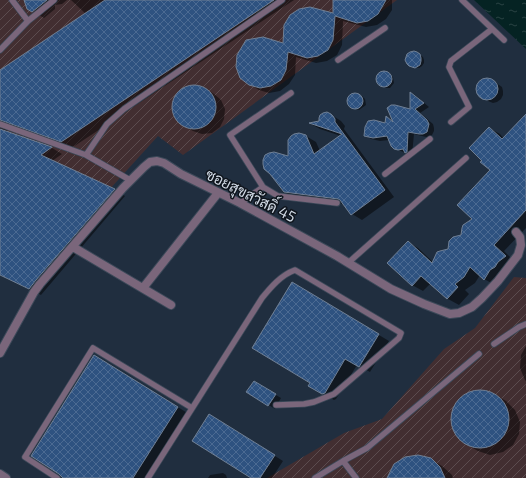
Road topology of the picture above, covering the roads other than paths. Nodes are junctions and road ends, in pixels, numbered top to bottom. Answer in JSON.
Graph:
{"nodes":[{"id":1,"x":12,"y":0,"type":"edge"},
{"id":2,"x":54,"y":0,"type":"edge"},
{"id":3,"x":282,"y":0,"type":"edge"},
{"id":4,"x":462,"y":0,"type":"edge"},
{"id":5,"x":28,"y":21,"type":"junction"},
{"id":6,"x":385,"y":28,"type":"dead end"},
{"id":7,"x":492,"y":29,"type":"junction"},
{"id":8,"x":504,"y":40,"type":"dead end"},
{"id":9,"x":0,"y":50,"type":"edge"},
{"id":10,"x":338,"y":60,"type":"dead end"},
{"id":11,"x":291,"y":92,"type":"dead end"},
{"id":12,"x":451,"y":122,"type":"dead end"},
{"id":13,"x":0,"y":124,"type":"edge"},
{"id":14,"x":430,"y":139,"type":"dead end"},
{"id":15,"x":86,"y":155,"type":"junction"},
{"id":16,"x":466,"y":158,"type":"dead end"},
{"id":17,"x":385,"y":174,"type":"dead end"},
{"id":18,"x":130,"y":180,"type":"junction"},
{"id":19,"x":263,"y":187,"type":"junction"},
{"id":20,"x":218,"y":193,"type":"junction"},
{"id":21,"x":337,"y":203,"type":"dead end"},
{"id":22,"x":240,"y":204,"type":"junction"},
{"id":23,"x":516,"y":232,"type":"dead end"},
{"id":24,"x":73,"y":246,"type":"junction"},
{"id":25,"x":348,"y":262,"type":"junction"},
{"id":26,"x":144,"y":288,"type":"junction"},
{"id":27,"x":171,"y":304,"type":"dead end"},
{"id":28,"x":526,"y":324,"type":"edge"},
{"id":29,"x":494,"y":344,"type":"dead end"},
{"id":30,"x":0,"y":353,"type":"edge"},
{"id":31,"x":479,"y":354,"type":"dead end"},
{"id":32,"x":276,"y":405,"type":"dead end"},
{"id":33,"x":192,"y":408,"type":"junction"},
{"id":34,"x":343,"y":461,"type":"junction"},
{"id":35,"x":0,"y":474,"type":"edge"},
{"id":36,"x":6,"y":478,"type":"edge"},
{"id":37,"x":57,"y":478,"type":"edge"},
{"id":38,"x":148,"y":478,"type":"edge"},
{"id":39,"x":315,"y":478,"type":"edge"},
{"id":40,"x":356,"y":478,"type":"edge"}],
"edges":[{"from":1,"to":5,"type":"lane"},
{"from":2,"to":5,"type":"lane"},
{"from":3,"to":15,"type":"lane"},
{"from":4,"to":7,"type":"lane"},
{"from":5,"to":9,"type":"lane"},
{"from":6,"to":10,"type":"lane"},
{"from":7,"to":8,"type":"lane"},
{"from":7,"to":12,"type":"lane"},
{"from":11,"to":19,"type":"lane"},
{"from":13,"to":15,"type":"lane"},
{"from":14,"to":17,"type":"lane"},
{"from":15,"to":18,"type":"lane"},
{"from":16,"to":25,"type":"lane"},
{"from":18,"to":20,"type":"street","name":"ซอยสุขสวัสดิ์ 45"},
{"from":18,"to":24,"type":"street","name":"ซอยสุขสวัสดิ์ 45"},
{"from":19,"to":21,"type":"lane"},
{"from":19,"to":22,"type":"lane"},
{"from":20,"to":22,"type":"street","name":"ซอยสุขสวัสดิ์ 45"},
{"from":20,"to":26,"type":"street"},
{"from":22,"to":25,"type":"street","name":"ซอยสุขสวัสดิ์ 45"},
{"from":23,"to":25,"type":"street","name":"ซอยสุขสวัสดิ์ 45"},
{"from":24,"to":26,"type":"street"},
{"from":24,"to":30,"type":"street","name":"ซอยสุขสวัสดิ์ 45"},
{"from":26,"to":27,"type":"street"},
{"from":28,"to":29,"type":"lane"},
{"from":31,"to":34,"type":"lane"},
{"from":32,"to":33,"type":"lane"},
{"from":33,"to":37,"type":"lane"},
{"from":33,"to":38,"type":"lane"},
{"from":34,"to":39,"type":"lane"},
{"from":34,"to":40,"type":"lane"},
{"from":35,"to":36,"type":"street"}]}
